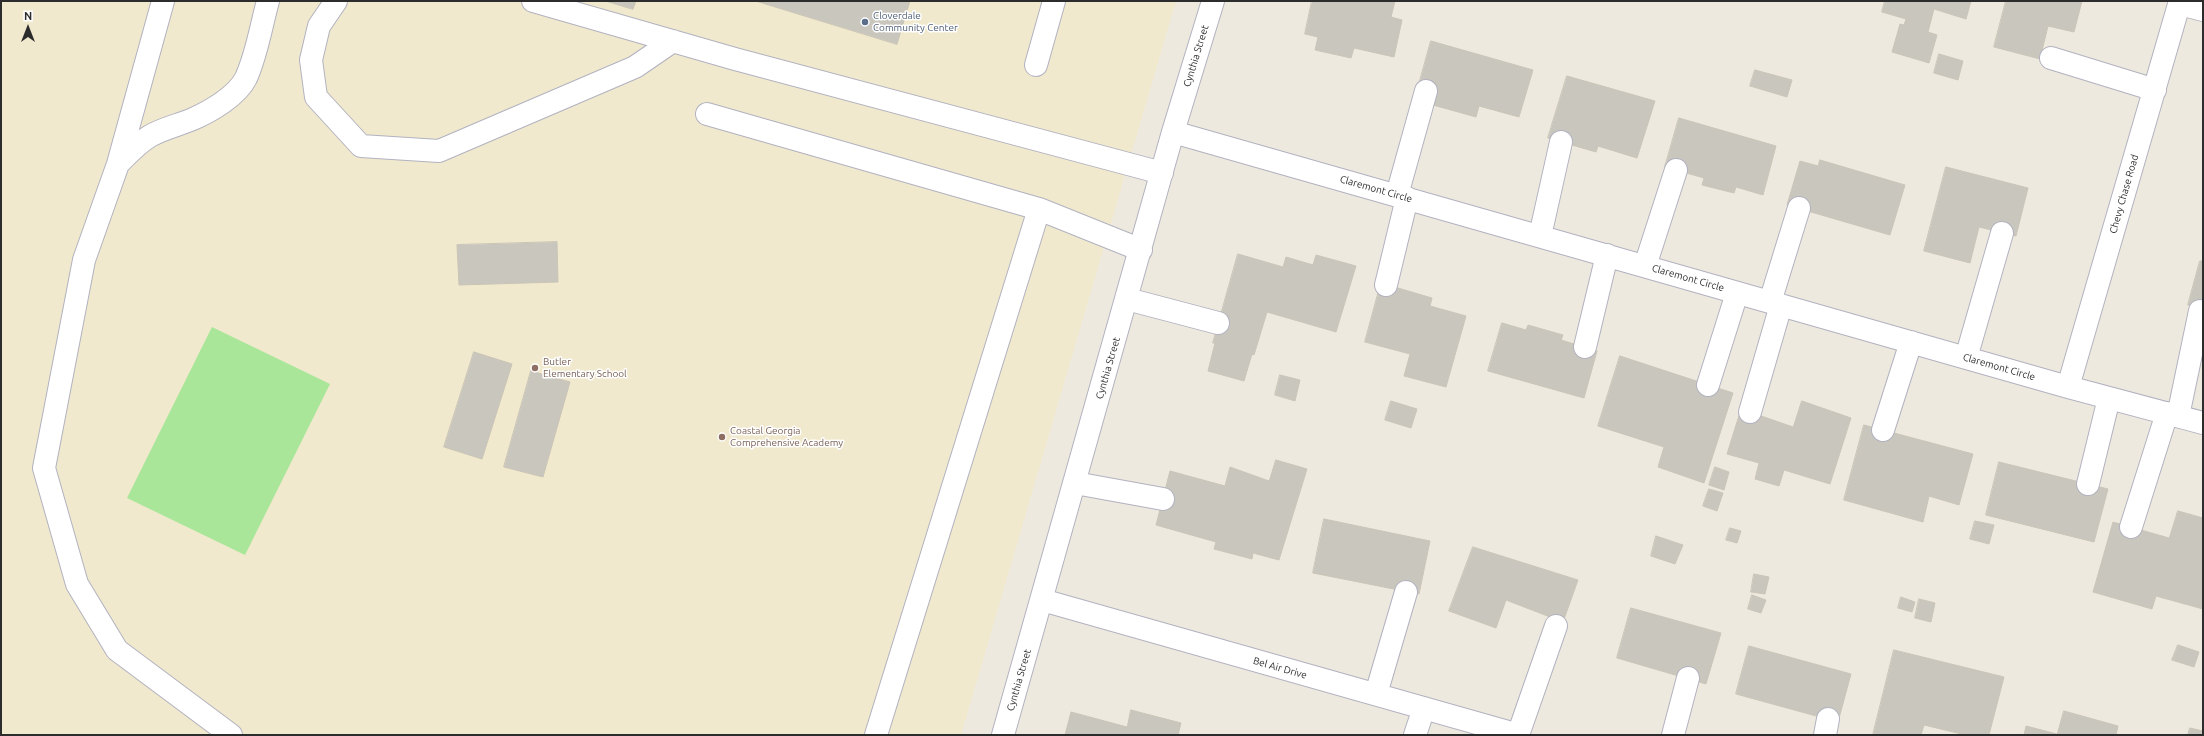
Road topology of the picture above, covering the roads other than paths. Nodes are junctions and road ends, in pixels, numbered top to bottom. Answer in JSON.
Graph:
{"nodes":[{"id":1,"x":163,"y":1,"type":"edge"},
{"id":2,"x":268,"y":1,"type":"edge"},
{"id":3,"x":336,"y":1,"type":"edge"},
{"id":4,"x":533,"y":1,"type":"edge"},
{"id":5,"x":1054,"y":1,"type":"edge"},
{"id":6,"x":1213,"y":1,"type":"edge"},
{"id":7,"x":2180,"y":2,"type":"edge"},
{"id":8,"x":2203,"y":10,"type":"edge"},
{"id":9,"x":673,"y":41,"type":"junction"},
{"id":10,"x":2051,"y":58,"type":"dead end"},
{"id":11,"x":1036,"y":65,"type":"dead end"},
{"id":12,"x":1426,"y":90,"type":"dead end"},
{"id":13,"x":2155,"y":90,"type":"junction"},
{"id":14,"x":707,"y":114,"type":"dead end"},
{"id":15,"x":1173,"y":132,"type":"junction"},
{"id":16,"x":1561,"y":142,"type":"dead end"},
{"id":17,"x":118,"y":164,"type":"junction"},
{"id":18,"x":1676,"y":170,"type":"dead end"},
{"id":19,"x":1162,"y":173,"type":"junction"},
{"id":20,"x":1402,"y":197,"type":"junction"},
{"id":21,"x":1799,"y":208,"type":"dead end"},
{"id":22,"x":1038,"y":209,"type":"junction"},
{"id":23,"x":2002,"y":233,"type":"dead end"},
{"id":24,"x":1540,"y":236,"type":"junction"},
{"id":25,"x":1141,"y":250,"type":"junction"},
{"id":26,"x":1607,"y":255,"type":"junction"},
{"id":27,"x":1645,"y":266,"type":"junction"},
{"id":28,"x":1386,"y":285,"type":"dead end"},
{"id":29,"x":1737,"y":293,"type":"junction"},
{"id":30,"x":1127,"y":299,"type":"junction"},
{"id":31,"x":1776,"y":303,"type":"junction"},
{"id":32,"x":2200,"y":311,"type":"dead end"},
{"id":33,"x":1218,"y":323,"type":"dead end"},
{"id":34,"x":1911,"y":342,"type":"junction"},
{"id":35,"x":1585,"y":347,"type":"dead end"},
{"id":36,"x":1966,"y":358,"type":"junction"},
{"id":37,"x":1708,"y":385,"type":"dead end"},
{"id":38,"x":2068,"y":387,"type":"junction"},
{"id":39,"x":2109,"y":398,"type":"junction"},
{"id":40,"x":1750,"y":412,"type":"dead end"},
{"id":41,"x":2172,"y":414,"type":"junction"},
{"id":42,"x":2203,"y":423,"type":"edge"},
{"id":43,"x":1883,"y":430,"type":"dead end"},
{"id":44,"x":1075,"y":483,"type":"junction"},
{"id":45,"x":2088,"y":484,"type":"dead end"},
{"id":46,"x":1163,"y":499,"type":"dead end"},
{"id":47,"x":2132,"y":527,"type":"dead end"},
{"id":48,"x":1406,"y":592,"type":"dead end"},
{"id":49,"x":1042,"y":600,"type":"junction"},
{"id":50,"x":1556,"y":626,"type":"dead end"},
{"id":51,"x":1688,"y":678,"type":"dead end"},
{"id":52,"x":1376,"y":694,"type":"junction"},
{"id":53,"x":1424,"y":708,"type":"junction"},
{"id":54,"x":231,"y":735,"type":"edge"},
{"id":55,"x":876,"y":735,"type":"edge"},
{"id":56,"x":1003,"y":735,"type":"edge"},
{"id":57,"x":1415,"y":735,"type":"edge"},
{"id":58,"x":1518,"y":735,"type":"edge"},
{"id":59,"x":1673,"y":735,"type":"edge"}],
"edges":[{"from":1,"to":17,"type":"street"},
{"from":2,"to":17,"type":"street"},
{"from":3,"to":9,"type":"street"},
{"from":4,"to":9,"type":"street"},
{"from":5,"to":11,"type":"street"},
{"from":6,"to":15,"type":"street","name":"Cynthia Street"},
{"from":7,"to":8,"type":"street"},
{"from":7,"to":13,"type":"street","name":"Chevy Chase Road"},
{"from":9,"to":19,"type":"street"},
{"from":10,"to":13,"type":"street"},
{"from":12,"to":20,"type":"street"},
{"from":13,"to":38,"type":"street","name":"Chevy Chase Road"},
{"from":14,"to":22,"type":"street"},
{"from":15,"to":19,"type":"street","name":"Cynthia Street"},
{"from":15,"to":20,"type":"street","name":"Claremont Circle"},
{"from":16,"to":24,"type":"street"},
{"from":17,"to":54,"type":"street"},
{"from":18,"to":27,"type":"street"},
{"from":19,"to":25,"type":"street","name":"Cynthia Street"},
{"from":20,"to":24,"type":"street","name":"Claremont Circle"},
{"from":20,"to":28,"type":"street"},
{"from":21,"to":31,"type":"street"},
{"from":22,"to":25,"type":"street"},
{"from":22,"to":55,"type":"street"},
{"from":23,"to":36,"type":"street"},
{"from":24,"to":26,"type":"street","name":"Claremont Circle"},
{"from":25,"to":30,"type":"street","name":"Cynthia Street"},
{"from":26,"to":27,"type":"street","name":"Claremont Circle"},
{"from":26,"to":35,"type":"street"},
{"from":27,"to":29,"type":"street","name":"Claremont Circle"},
{"from":29,"to":31,"type":"street","name":"Claremont Circle"},
{"from":29,"to":37,"type":"street"},
{"from":30,"to":33,"type":"street"},
{"from":30,"to":44,"type":"street","name":"Cynthia Street"},
{"from":31,"to":34,"type":"street","name":"Claremont Circle"},
{"from":31,"to":40,"type":"street"},
{"from":32,"to":41,"type":"street"},
{"from":34,"to":36,"type":"street","name":"Claremont Circle"},
{"from":34,"to":43,"type":"street"},
{"from":36,"to":38,"type":"street","name":"Claremont Circle"},
{"from":38,"to":39,"type":"street","name":"Claremont Circle"},
{"from":39,"to":41,"type":"street","name":"Claremont Circle"},
{"from":39,"to":45,"type":"street"},
{"from":41,"to":42,"type":"street","name":"Claremont Circle"},
{"from":41,"to":47,"type":"street"},
{"from":44,"to":46,"type":"street"},
{"from":44,"to":49,"type":"street","name":"Cynthia Street"},
{"from":48,"to":52,"type":"street"},
{"from":49,"to":52,"type":"street","name":"Bel Air Drive"},
{"from":49,"to":56,"type":"street","name":"Cynthia Street"},
{"from":50,"to":58,"type":"street"},
{"from":51,"to":59,"type":"street"},
{"from":52,"to":53,"type":"street","name":"Bel Air Drive"},
{"from":53,"to":57,"type":"street"},
{"from":53,"to":58,"type":"street","name":"Bel Air Drive"}]}
